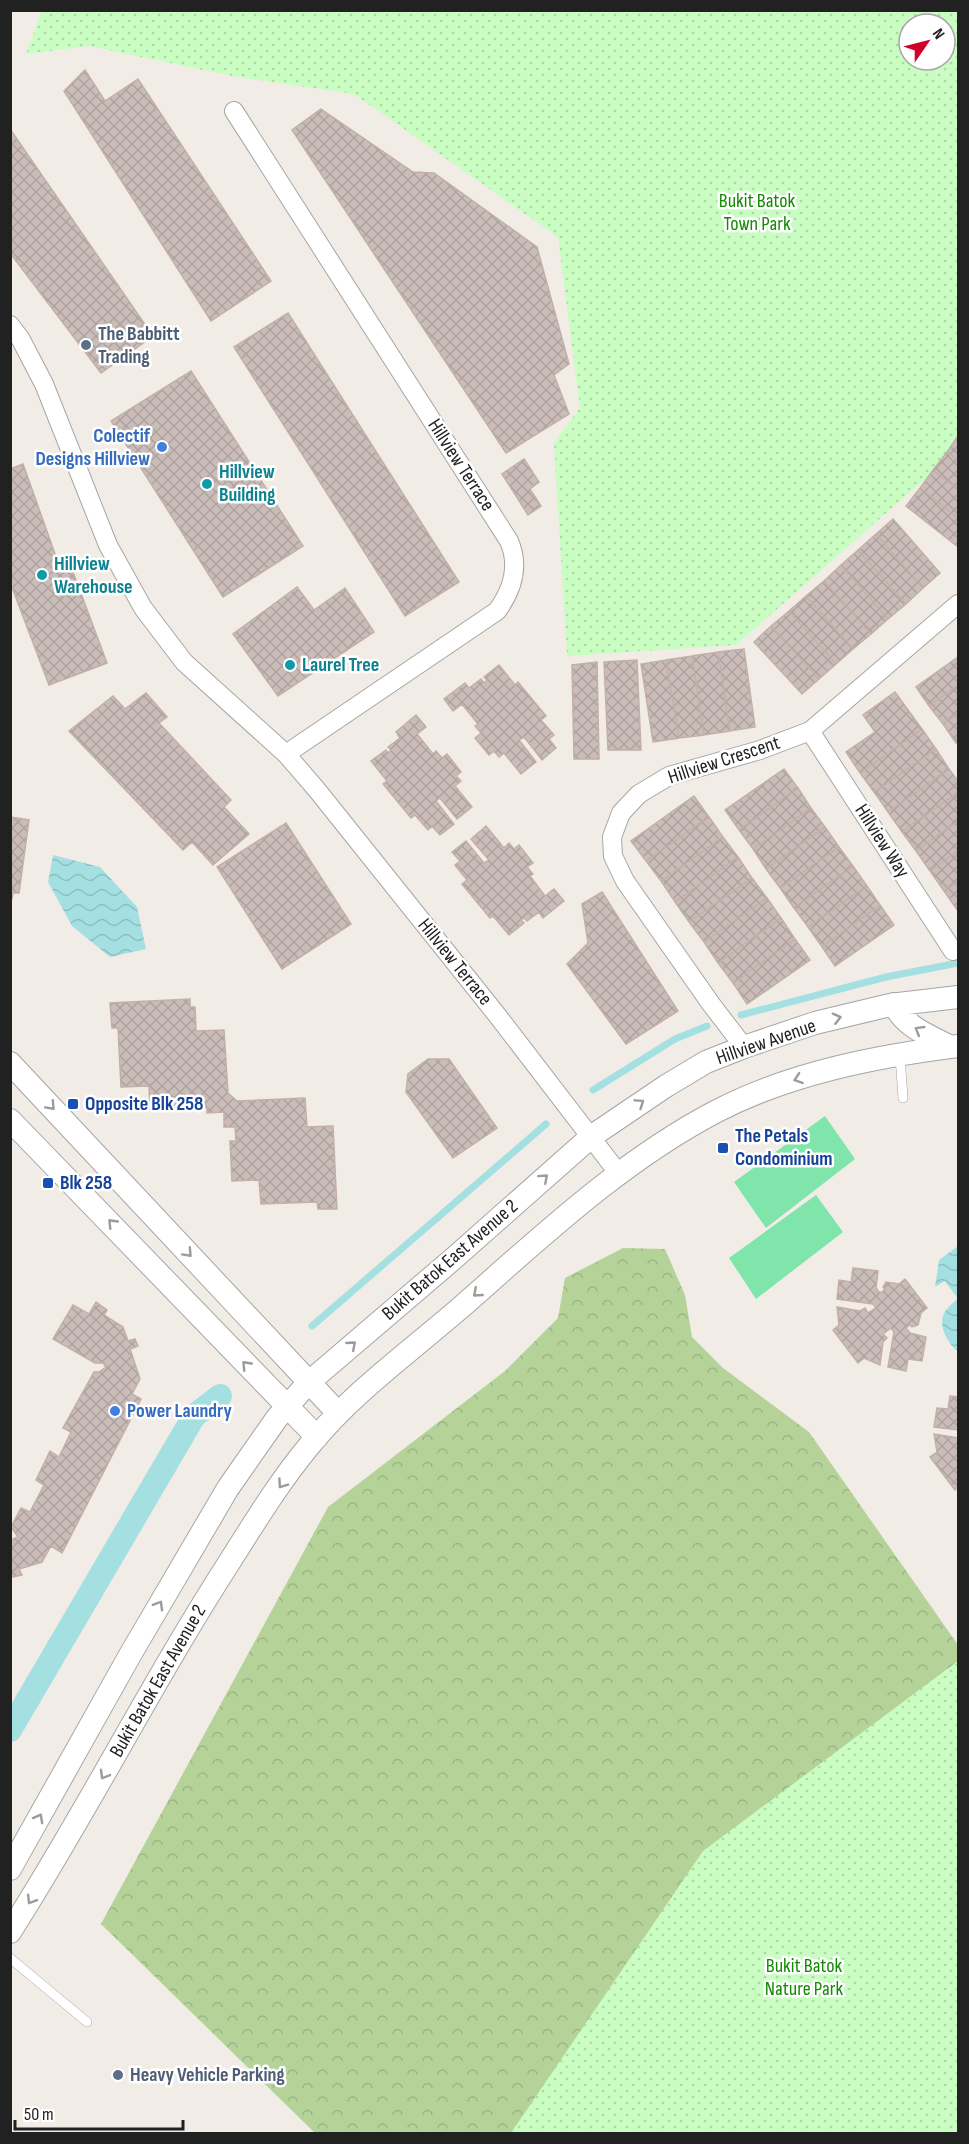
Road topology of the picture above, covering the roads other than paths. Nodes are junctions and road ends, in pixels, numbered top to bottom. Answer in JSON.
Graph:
{"nodes":[{"id":1,"x":234,"y":111,"type":"dead end"},
{"id":2,"x":10,"y":325,"type":"edge"},
{"id":3,"x":958,"y":604,"type":"edge"},
{"id":4,"x":810,"y":731,"type":"junction"},
{"id":5,"x":286,"y":754,"type":"junction"},
{"id":6,"x":953,"y":951,"type":"dead end"},
{"id":7,"x":958,"y":997,"type":"edge"},
{"id":8,"x":894,"y":1004,"type":"junction"},
{"id":9,"x":955,"y":1046,"type":"edge"},
{"id":10,"x":744,"y":1047,"type":"junction"},
{"id":11,"x":900,"y":1056,"type":"junction"},
{"id":12,"x":10,"y":1063,"type":"edge"},
{"id":13,"x":903,"y":1098,"type":"dead end"},
{"id":14,"x":10,"y":1120,"type":"edge"},
{"id":15,"x":592,"y":1136,"type":"junction"},
{"id":16,"x":619,"y":1174,"type":"junction"},
{"id":17,"x":308,"y":1383,"type":"junction"},
{"id":18,"x":286,"y":1407,"type":"junction"},
{"id":19,"x":337,"y":1412,"type":"junction"},
{"id":20,"x":317,"y":1437,"type":"junction"},
{"id":21,"x":10,"y":1869,"type":"edge"},
{"id":22,"x":10,"y":1932,"type":"edge"},
{"id":23,"x":10,"y":1958,"type":"edge"},
{"id":24,"x":87,"y":2022,"type":"dead end"}],
"edges":[{"from":1,"to":5,"type":"street","name":"Hillview Terrace"},
{"from":2,"to":5,"type":"street","name":"Hillview Terrace"},
{"from":3,"to":4,"type":"street","name":"Hillview Crescent"},
{"from":4,"to":6,"type":"street","name":"Hillview Way"},
{"from":4,"to":10,"type":"street","name":"Hillview Crescent"},
{"from":5,"to":15,"type":"street","name":"Hillview Terrace"},
{"from":7,"to":8,"type":"street","name":"Hillview Avenue"},
{"from":9,"to":8,"type":"street","one_way":true},
{"from":10,"to":8,"type":"street","name":"Hillview Avenue","one_way":true},
{"from":9,"to":11,"type":"street"},
{"from":15,"to":10,"type":"street","name":"Hillview Avenue","one_way":true},
{"from":11,"to":13,"type":"lane"},
{"from":11,"to":16,"type":"street","one_way":true},
{"from":12,"to":17,"type":"street","one_way":true},
{"from":18,"to":14,"type":"street","one_way":true},
{"from":15,"to":16,"type":"street","name":"Hillview Terrace"},
{"from":17,"to":15,"type":"street","name":"Bukit Batok East Avenue 2","one_way":true},
{"from":16,"to":19,"type":"street","name":"Bukit Batok East Avenue 2","one_way":true},
{"from":17,"to":18,"type":"street","name":"Bukit Batok East Avenue 2"},
{"from":17,"to":19,"type":"street"},
{"from":18,"to":20,"type":"street"},
{"from":21,"to":18,"type":"street","name":"Bukit Batok East Avenue 2","one_way":true},
{"from":19,"to":20,"type":"street","name":"Bukit Batok East Avenue 2"},
{"from":20,"to":22,"type":"street","name":"Bukit Batok East Avenue 2","one_way":true},
{"from":23,"to":24,"type":"lane"}]}
